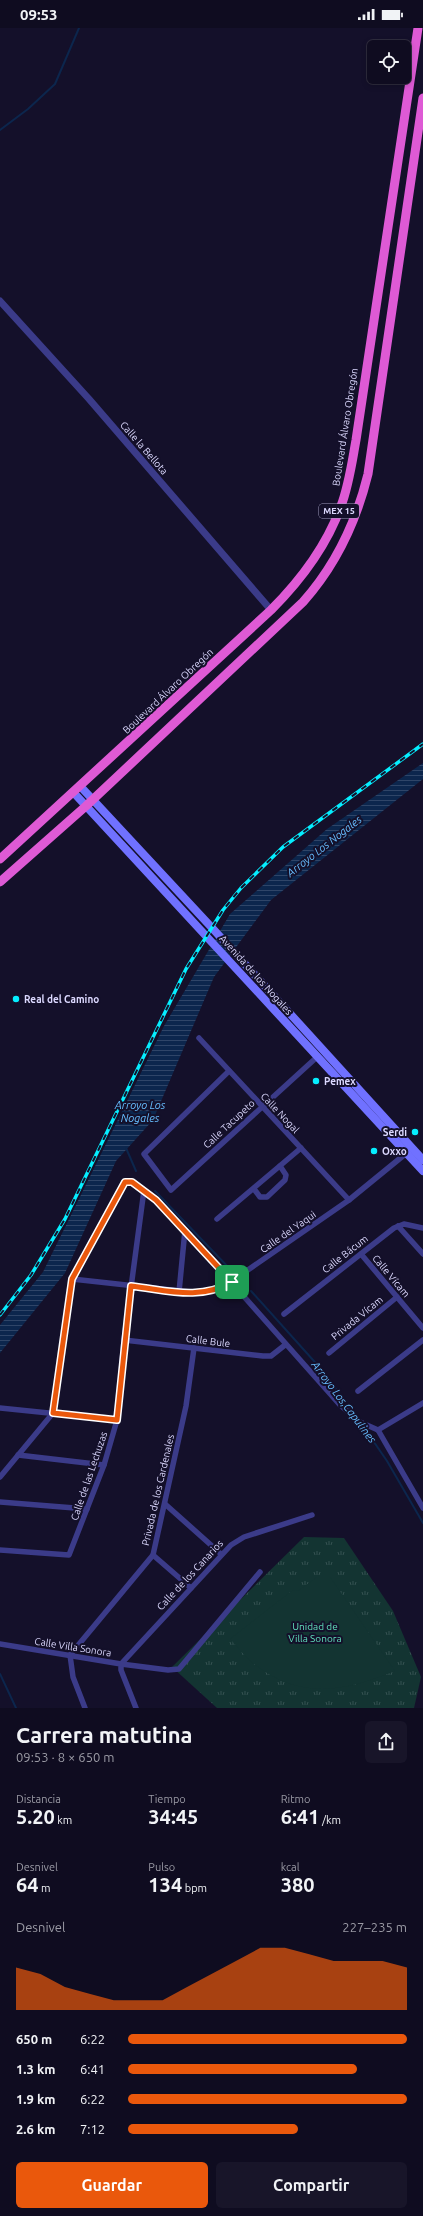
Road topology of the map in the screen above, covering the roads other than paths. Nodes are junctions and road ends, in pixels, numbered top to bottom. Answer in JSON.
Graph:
{"nodes":[{"id":1,"x":418,"y":28,"type":"edge"},
{"id":2,"x":423,"y":98,"type":"edge"},
{"id":3,"x":0,"y":301,"type":"edge"},
{"id":4,"x":271,"y":610,"type":"junction"},
{"id":5,"x":77,"y":790,"type":"junction"},
{"id":6,"x":89,"y":803,"type":"junction"},
{"id":7,"x":0,"y":859,"type":"edge"},
{"id":8,"x":0,"y":882,"type":"edge"},
{"id":9,"x":199,"y":1038,"type":"dead end"},
{"id":10,"x":317,"y":1056,"type":"junction"},
{"id":11,"x":229,"y":1071,"type":"junction"},
{"id":12,"x":261,"y":1106,"type":"junction"},
{"id":13,"x":301,"y":1148,"type":"junction"},
{"id":14,"x":409,"y":1151,"type":"junction"},
{"id":15,"x":423,"y":1160,"type":"edge"},
{"id":16,"x":280,"y":1166,"type":"junction"},
{"id":17,"x":423,"y":1171,"type":"edge"},
{"id":18,"x":254,"y":1189,"type":"junction"},
{"id":19,"x":144,"y":1190,"type":"junction"},
{"id":20,"x":349,"y":1200,"type":"junction"},
{"id":21,"x":217,"y":1219,"type":"dead end"},
{"id":22,"x":398,"y":1226,"type":"junction"},
{"id":23,"x":423,"y":1228,"type":"edge"},
{"id":24,"x":185,"y":1230,"type":"junction"},
{"id":25,"x":361,"y":1254,"type":"junction"},
{"id":26,"x":423,"y":1254,"type":"edge"},
{"id":27,"x":72,"y":1279,"type":"junction"},
{"id":28,"x":232,"y":1282,"type":"junction"},
{"id":29,"x":131,"y":1286,"type":"junction"},
{"id":30,"x":179,"y":1292,"type":"junction"},
{"id":31,"x":397,"y":1297,"type":"junction"},
{"id":32,"x":284,"y":1314,"type":"dead end"},
{"id":33,"x":423,"y":1328,"type":"edge"},
{"id":34,"x":124,"y":1340,"type":"junction"},
{"id":35,"x":423,"y":1340,"type":"edge"},
{"id":36,"x":285,"y":1345,"type":"junction"},
{"id":37,"x":194,"y":1348,"type":"junction"},
{"id":38,"x":329,"y":1353,"type":"dead end"},
{"id":39,"x":358,"y":1391,"type":"dead end"},
{"id":40,"x":423,"y":1403,"type":"edge"},
{"id":41,"x":0,"y":1408,"type":"edge"},
{"id":42,"x":53,"y":1413,"type":"junction"},
{"id":43,"x":117,"y":1420,"type":"junction"},
{"id":44,"x":378,"y":1430,"type":"junction"},
{"id":45,"x":18,"y":1455,"type":"junction"},
{"id":46,"x":104,"y":1465,"type":"junction"},
{"id":47,"x":0,"y":1477,"type":"edge"},
{"id":48,"x":0,"y":1502,"type":"edge"},
{"id":49,"x":165,"y":1504,"type":"junction"},
{"id":50,"x":423,"y":1508,"type":"edge"},
{"id":51,"x":87,"y":1509,"type":"junction"},
{"id":52,"x":312,"y":1515,"type":"dead end"},
{"id":53,"x":0,"y":1550,"type":"edge"},
{"id":54,"x":221,"y":1554,"type":"junction"},
{"id":55,"x":153,"y":1555,"type":"junction"},
{"id":56,"x":260,"y":1572,"type":"dead end"},
{"id":57,"x":191,"y":1588,"type":"junction"},
{"id":58,"x":0,"y":1644,"type":"edge"},
{"id":59,"x":70,"y":1655,"type":"junction"},
{"id":60,"x":121,"y":1664,"type":"junction"},
{"id":61,"x":85,"y":1708,"type":"edge"},
{"id":62,"x":136,"y":1708,"type":"edge"}],
"edges":[{"from":1,"to":4,"type":"highway","name":"Boulevard Álvaro Obregón","number":"MEX 15"},
{"from":2,"to":6,"type":"highway","number":"MEX 15"},
{"from":3,"to":4,"type":"street","name":"Calle la Bellota"},
{"from":4,"to":5,"type":"highway","name":"Boulevard Álvaro Obregón","number":"MEX 15"},
{"from":5,"to":6,"type":"main road","name":"Avenida de los Nogales"},
{"from":5,"to":7,"type":"highway","name":"Boulevard Álvaro Obregón","number":"MEX 15"},
{"from":6,"to":8,"type":"highway","number":"MEX 15"},
{"from":6,"to":10,"type":"main road","name":"Avenida de los Nogales"},
{"from":6,"to":14,"type":"main road","name":"Avenida de los Nogales"},
{"from":9,"to":11,"type":"street","name":"Calle Nogal"},
{"from":10,"to":12,"type":"street","name":"Calle Tacupeto"},
{"from":10,"to":14,"type":"main road","name":"Avenida de los Nogales"},
{"from":11,"to":12,"type":"street","name":"Calle Nogal"},
{"from":11,"to":12,"type":"street","name":"Calle Tacupeto"},
{"from":12,"to":13,"type":"street","name":"Calle Nogal"},
{"from":13,"to":16,"type":"street"},
{"from":13,"to":20,"type":"street","name":"Calle Nogal"},
{"from":14,"to":15,"type":"main road","name":"Avenida de los Nogales"},
{"from":14,"to":17,"type":"main road","name":"Avenida de los Nogales"},
{"from":14,"to":20,"type":"street","name":"Calle del Yaqui"},
{"from":16,"to":18,"type":"street"},
{"from":16,"to":18,"type":"street"},
{"from":18,"to":21,"type":"street"},
{"from":19,"to":24,"type":"street"},
{"from":19,"to":27,"type":"street"},
{"from":19,"to":29,"type":"street","name":"Calle de las Lechuzas"},
{"from":20,"to":28,"type":"street","name":"Calle del Yaqui"},
{"from":22,"to":23,"type":"street"},
{"from":22,"to":25,"type":"street","name":"Calle Bácum"},
{"from":22,"to":26,"type":"street"},
{"from":24,"to":28,"type":"street"},
{"from":24,"to":30,"type":"street"},
{"from":25,"to":31,"type":"street","name":"Calle Vícam"},
{"from":25,"to":32,"type":"street","name":"Calle Bácum"},
{"from":27,"to":29,"type":"street","name":"Calle del Yaqui"},
{"from":27,"to":42,"type":"street"},
{"from":28,"to":30,"type":"street","name":"Calle del Yaqui"},
{"from":28,"to":36,"type":"street"},
{"from":29,"to":30,"type":"street","name":"Calle del Yaqui"},
{"from":29,"to":34,"type":"street","name":"Calle de las Lechuzas"},
{"from":31,"to":33,"type":"street","name":"Calle Vícam"},
{"from":31,"to":38,"type":"street","name":"Privada Vícam"},
{"from":34,"to":37,"type":"street","name":"Calle Bule"},
{"from":34,"to":43,"type":"street","name":"Calle de las Lechuzas"},
{"from":35,"to":39,"type":"street"},
{"from":36,"to":37,"type":"street","name":"Calle Bule"},
{"from":36,"to":44,"type":"street"},
{"from":37,"to":49,"type":"street","name":"Privada de los Cardenales"},
{"from":40,"to":44,"type":"street"},
{"from":41,"to":42,"type":"street"},
{"from":42,"to":43,"type":"street"},
{"from":42,"to":45,"type":"street"},
{"from":43,"to":46,"type":"street","name":"Calle de las Lechuzas"},
{"from":44,"to":50,"type":"street"},
{"from":45,"to":46,"type":"street"},
{"from":45,"to":47,"type":"street"},
{"from":46,"to":51,"type":"street","name":"Calle de las Lechuzas"},
{"from":48,"to":51,"type":"street"},
{"from":49,"to":54,"type":"street"},
{"from":49,"to":55,"type":"street","name":"Privada de los Cardenales"},
{"from":51,"to":53,"type":"street","name":"Calle de las Lechuzas"},
{"from":52,"to":54,"type":"street","name":"Calle de los Canarios"},
{"from":54,"to":57,"type":"street","name":"Calle de los Canarios"},
{"from":55,"to":57,"type":"street"},
{"from":55,"to":59,"type":"street","name":"Privada de los Cardenales"},
{"from":56,"to":60,"type":"street"},
{"from":57,"to":60,"type":"street","name":"Calle de los Canarios"},
{"from":58,"to":59,"type":"street","name":"Calle Villa Sonora"},
{"from":59,"to":60,"type":"street","name":"Calle Villa Sonora"},
{"from":59,"to":61,"type":"street"},
{"from":60,"to":62,"type":"street","name":"Calle Villa Sonora"}]}
